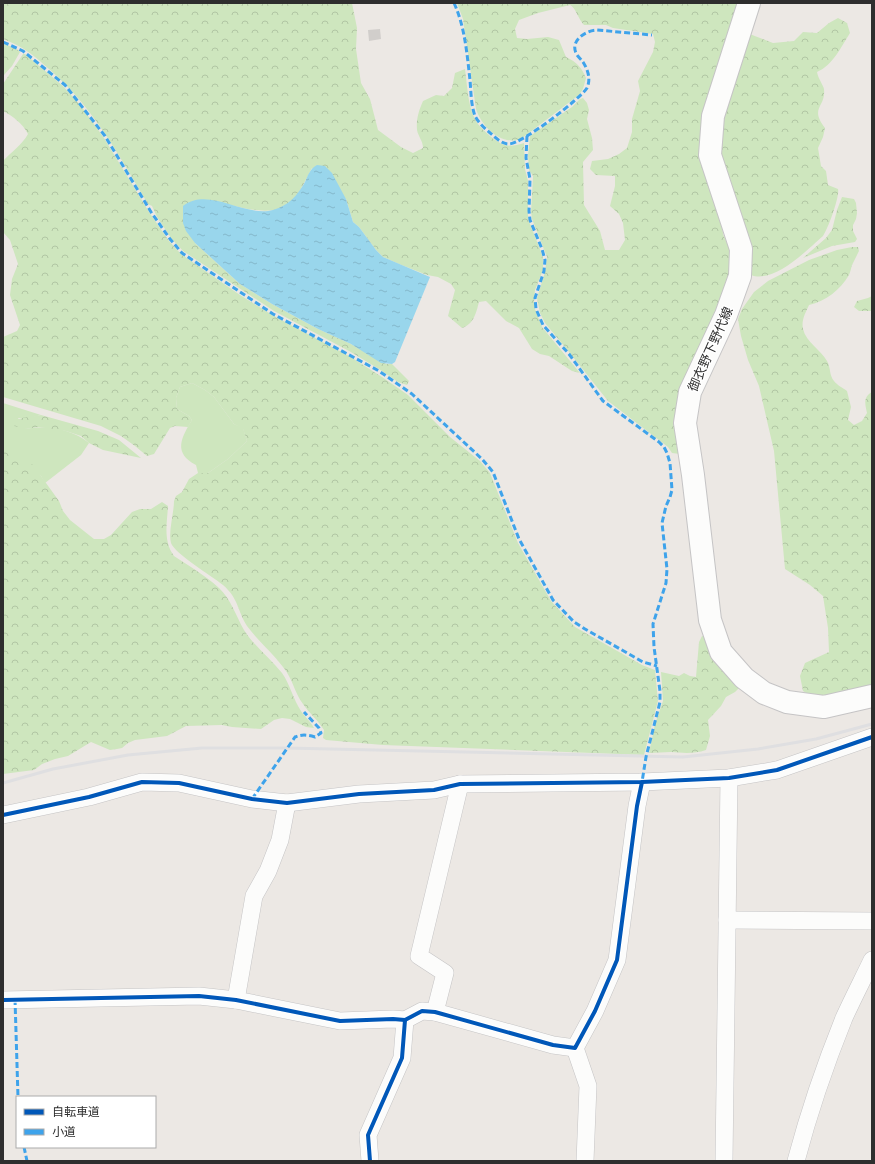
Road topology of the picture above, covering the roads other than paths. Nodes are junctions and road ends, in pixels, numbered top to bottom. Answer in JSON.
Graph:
{"nodes":[{"id":1,"x":749,"y":3,"type":"edge"},
{"id":2,"x":872,"y":696,"type":"edge"},
{"id":3,"x":872,"y":737,"type":"edge"},
{"id":4,"x":729,"y":778,"type":"junction"},
{"id":5,"x":642,"y":782,"type":"junction"},
{"id":6,"x":460,"y":784,"type":"junction"},
{"id":7,"x":287,"y":803,"type":"junction"},
{"id":8,"x":3,"y":815,"type":"edge"},
{"id":9,"x":727,"y":920,"type":"junction"},
{"id":10,"x":872,"y":921,"type":"edge"},
{"id":11,"x":872,"y":960,"type":"edge"},
{"id":12,"x":3,"y":1000,"type":"edge"},
{"id":13,"x":236,"y":1000,"type":"junction"},
{"id":14,"x":435,"y":1012,"type":"junction"},
{"id":15,"x":406,"y":1020,"type":"junction"},
{"id":16,"x":575,"y":1048,"type":"junction"},
{"id":17,"x":370,"y":1161,"type":"edge"},
{"id":18,"x":585,"y":1161,"type":"edge"},
{"id":19,"x":724,"y":1161,"type":"edge"},
{"id":20,"x":796,"y":1161,"type":"edge"}],
"edges":[{"from":1,"to":2,"type":"main road","name":"御衣野下野代線"},
{"from":3,"to":4,"type":"street"},
{"from":4,"to":5,"type":"street"},
{"from":4,"to":9,"type":"street"},
{"from":5,"to":6,"type":"street"},
{"from":5,"to":16,"type":"street"},
{"from":6,"to":7,"type":"street"},
{"from":6,"to":14,"type":"street"},
{"from":7,"to":8,"type":"street"},
{"from":7,"to":13,"type":"street"},
{"from":9,"to":10,"type":"street"},
{"from":9,"to":19,"type":"street"},
{"from":11,"to":20,"type":"street"},
{"from":12,"to":13,"type":"street"},
{"from":13,"to":15,"type":"street"},
{"from":14,"to":15,"type":"street"},
{"from":14,"to":16,"type":"street"},
{"from":15,"to":17,"type":"street"},
{"from":16,"to":18,"type":"street"}]}
